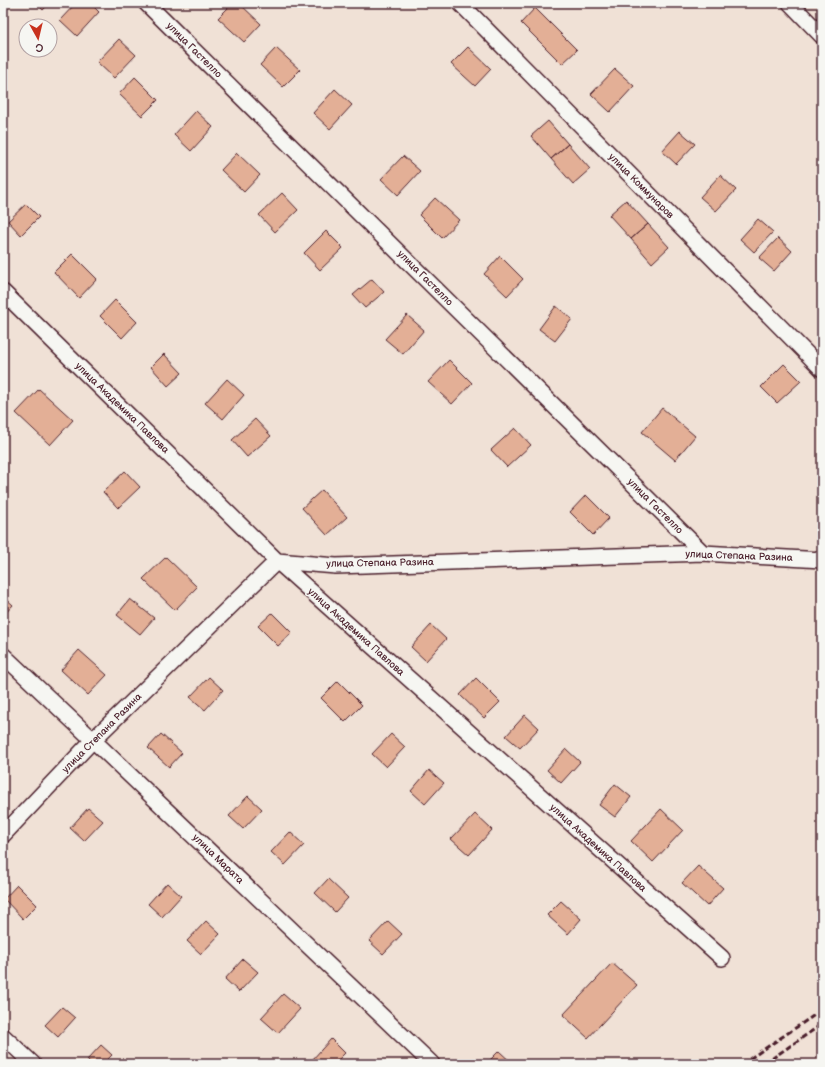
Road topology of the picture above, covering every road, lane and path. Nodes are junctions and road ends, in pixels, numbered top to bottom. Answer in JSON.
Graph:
{"nodes":[{"id":1,"x":146,"y":3,"type":"edge"},
{"id":2,"x":460,"y":3,"type":"edge"},
{"id":3,"x":790,"y":3,"type":"edge"},
{"id":4,"x":822,"y":36,"type":"edge"},
{"id":5,"x":3,"y":292,"type":"edge"},
{"id":6,"x":822,"y":369,"type":"edge"},
{"id":7,"x":703,"y":553,"type":"junction"},
{"id":8,"x":822,"y":560,"type":"edge"},
{"id":9,"x":277,"y":561,"type":"junction"},
{"id":10,"x":3,"y":655,"type":"edge"},
{"id":11,"x":93,"y":740,"type":"junction"},
{"id":12,"x":3,"y":835,"type":"edge"},
{"id":13,"x":722,"y":958,"type":"dead end"},
{"id":14,"x":3,"y":1036,"type":"edge"},
{"id":15,"x":33,"y":1064,"type":"edge"},
{"id":16,"x":432,"y":1064,"type":"edge"}],
"edges":[{"from":1,"to":7,"type":"street","name":"улица Гастелло"},
{"from":2,"to":6,"type":"street","name":"улица Коммунаров"},
{"from":3,"to":4,"type":"street"},
{"from":5,"to":9,"type":"street","name":"улица Академика Павлова"},
{"from":7,"to":8,"type":"street","name":"улица Степана Разина"},
{"from":7,"to":9,"type":"street","name":"улица Степана Разина"},
{"from":9,"to":11,"type":"street","name":"улица Степана Разина"},
{"from":9,"to":13,"type":"street","name":"улица Академика Павлова"},
{"from":10,"to":11,"type":"street","name":"улица Марата"},
{"from":11,"to":12,"type":"street","name":"улица Степана Разина"},
{"from":11,"to":16,"type":"street","name":"улица Марата"},
{"from":14,"to":15,"type":"street"}]}
